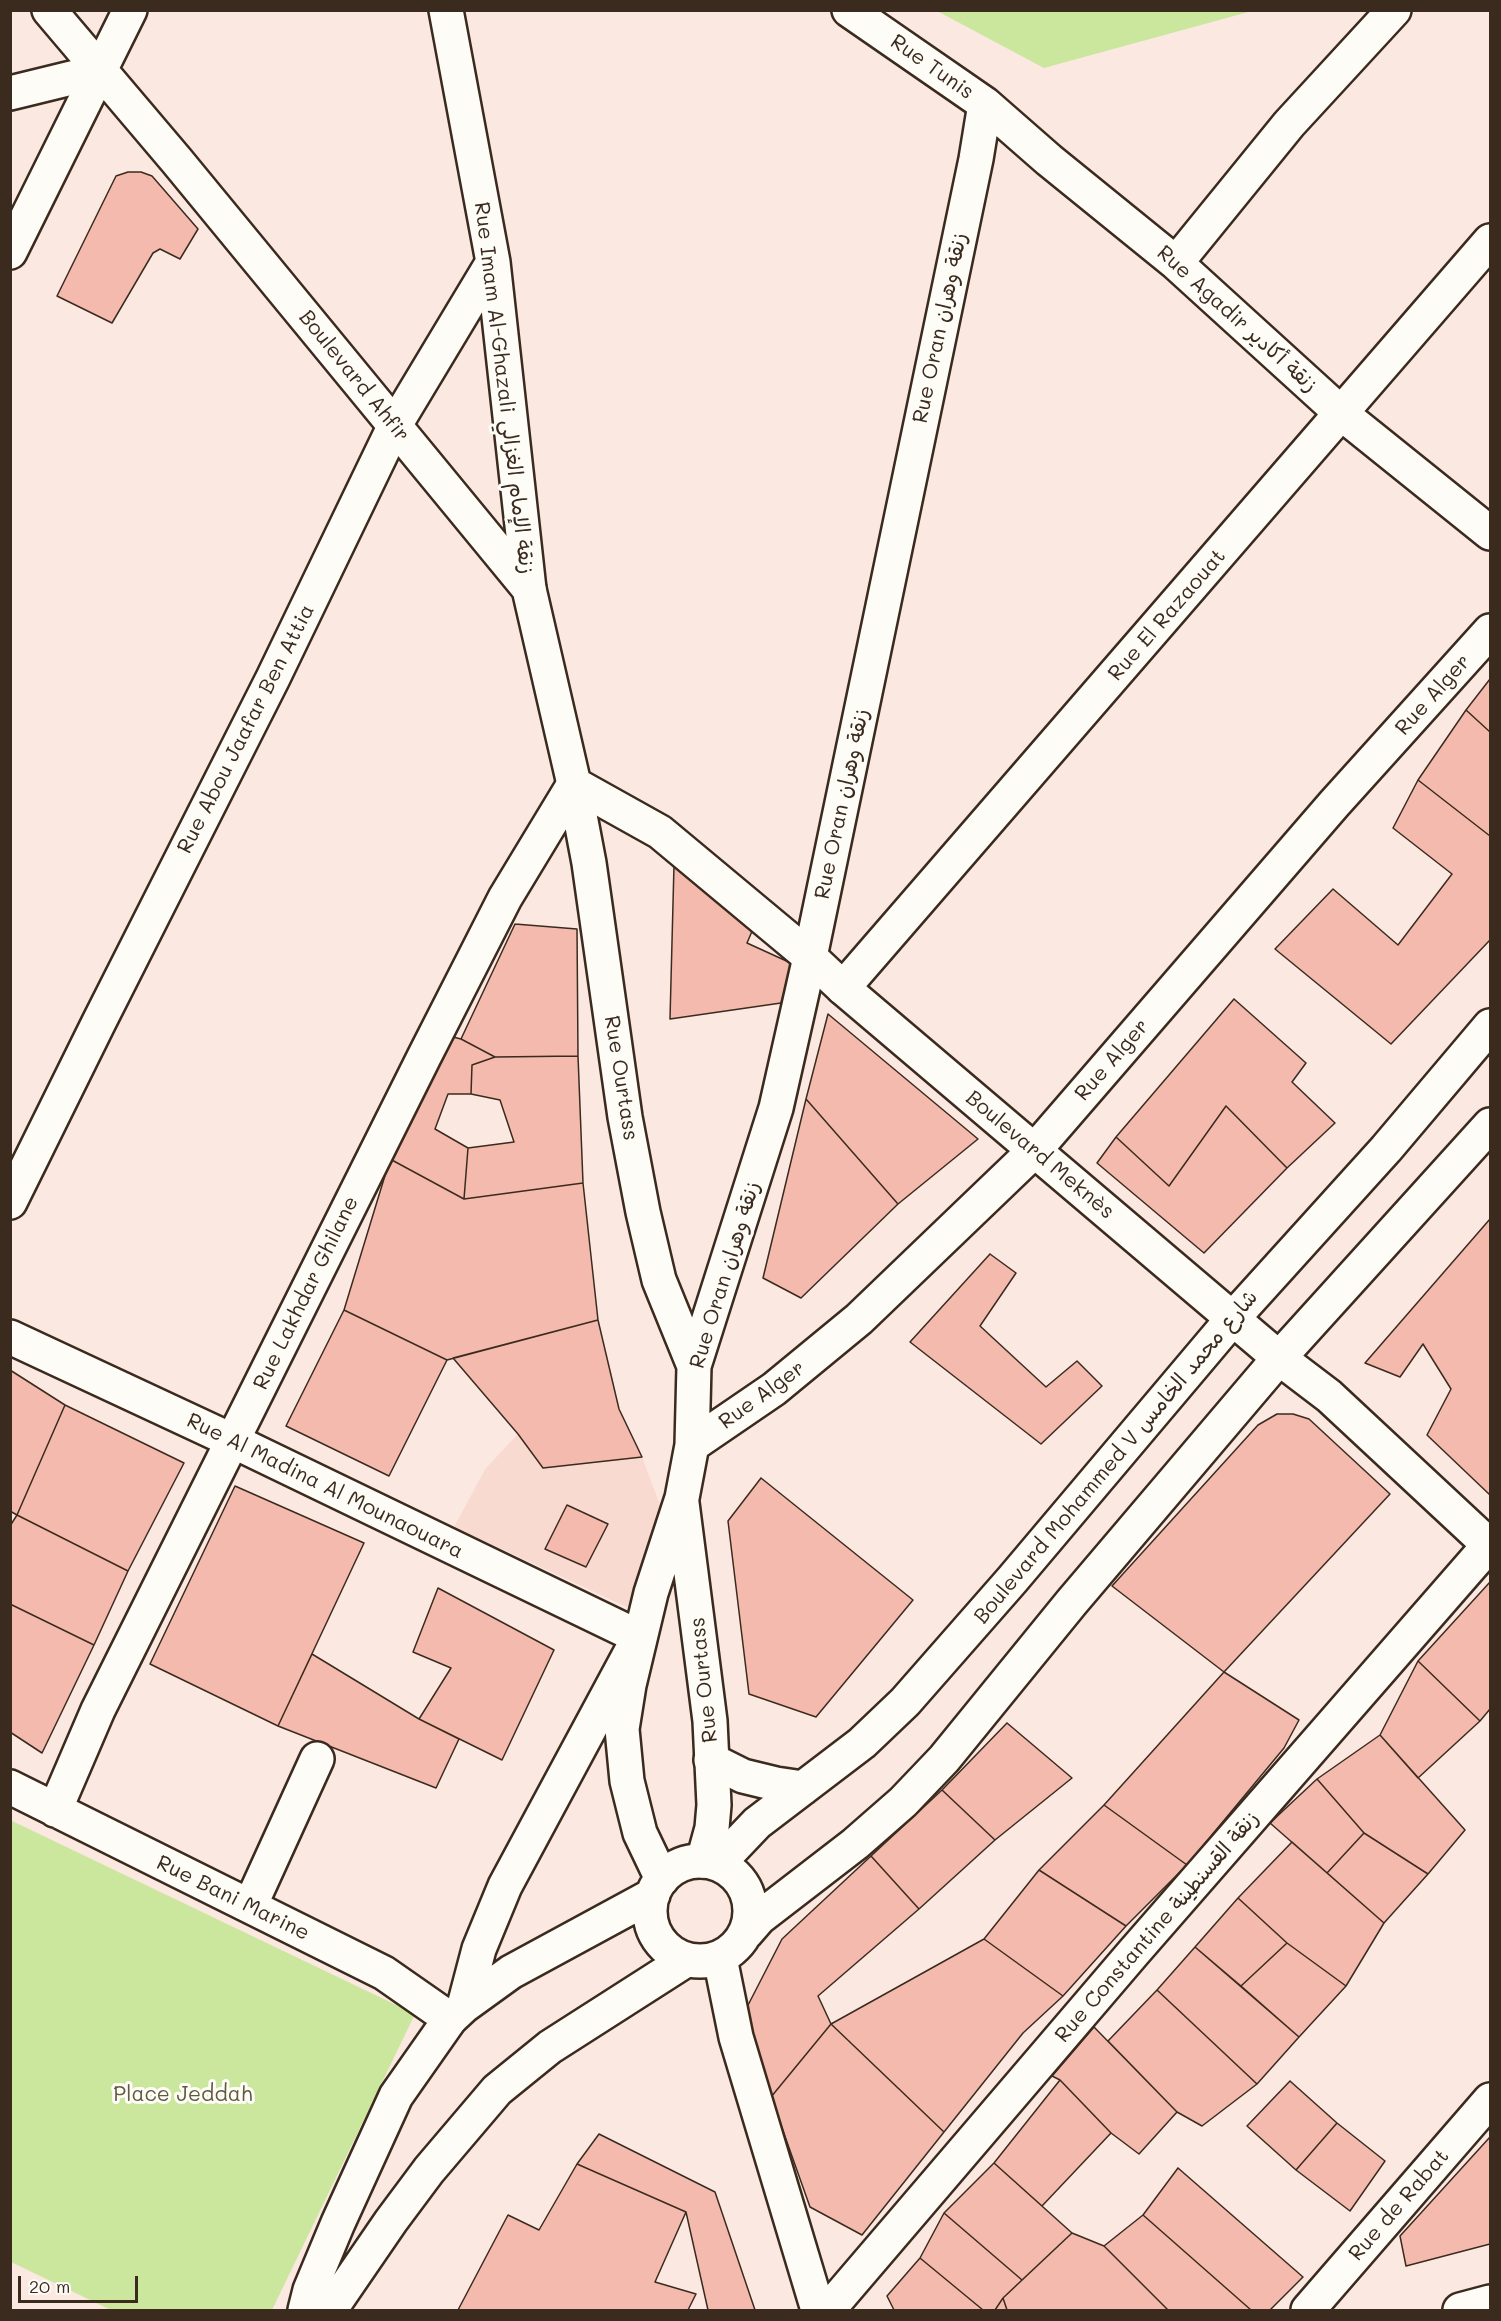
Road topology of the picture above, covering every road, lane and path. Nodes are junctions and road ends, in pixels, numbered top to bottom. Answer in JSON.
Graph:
{"nodes":[{"id":1,"x":49,"y":10,"type":"edge"},
{"id":2,"x":130,"y":10,"type":"edge"},
{"id":3,"x":446,"y":10,"type":"edge"},
{"id":4,"x":849,"y":10,"type":"edge"},
{"id":5,"x":1394,"y":10,"type":"edge"},
{"id":6,"x":100,"y":71,"type":"junction"},
{"id":7,"x":10,"y":93,"type":"edge"},
{"id":8,"x":985,"y":104,"type":"junction"},
{"id":9,"x":1491,"y":241,"type":"edge"},
{"id":10,"x":10,"y":252,"type":"edge"},
{"id":11,"x":492,"y":262,"type":"junction"},
{"id":12,"x":1176,"y":262,"type":"junction"},
{"id":13,"x":1341,"y":414,"type":"junction"},
{"id":14,"x":395,"y":425,"type":"junction"},
{"id":15,"x":1491,"y":533,"type":"edge"},
{"id":16,"x":529,"y":589,"type":"junction"},
{"id":17,"x":1491,"y":631,"type":"edge"},
{"id":18,"x":574,"y":784,"type":"junction"},
{"id":19,"x":810,"y":957,"type":"junction"},
{"id":20,"x":843,"y":988,"type":"junction"},
{"id":21,"x":1491,"y":1026,"type":"edge"},
{"id":22,"x":1491,"y":1125,"type":"edge"},
{"id":23,"x":1034,"y":1151,"type":"junction"},
{"id":24,"x":10,"y":1202,"type":"edge"},
{"id":25,"x":1234,"y":1317,"type":"junction"},
{"id":26,"x":10,"y":1337,"type":"edge"},
{"id":27,"x":1279,"y":1358,"type":"junction"},
{"id":28,"x":694,"y":1366,"type":"junction"},
{"id":29,"x":233,"y":1441,"type":"junction"},
{"id":30,"x":692,"y":1445,"type":"junction"},
{"id":31,"x":682,"y":1498,"type":"junction"},
{"id":32,"x":1490,"y":1546,"type":"edge"},
{"id":33,"x":639,"y":1637,"type":"junction"},
{"id":34,"x":317,"y":1759,"type":"dead end"},
{"id":35,"x":711,"y":1760,"type":"junction"},
{"id":36,"x":10,"y":1787,"type":"edge"},
{"id":37,"x":803,"y":1788,"type":"junction"},
{"id":38,"x":55,"y":1809,"type":"junction"},
{"id":39,"x":711,"y":1863,"type":"junction"},
{"id":40,"x":657,"y":1887,"type":"junction"},
{"id":41,"x":250,"y":1906,"type":"junction"},
{"id":42,"x":746,"y":1933,"type":"junction"},
{"id":43,"x":720,"y":1958,"type":"junction"},
{"id":44,"x":686,"y":1960,"type":"junction"},
{"id":45,"x":457,"y":2012,"type":"junction"},
{"id":46,"x":1491,"y":2100,"type":"edge"},
{"id":47,"x":1491,"y":2302,"type":"edge"},
{"id":48,"x":304,"y":2310,"type":"edge"},
{"id":49,"x":330,"y":2310,"type":"edge"},
{"id":50,"x":818,"y":2310,"type":"edge"},
{"id":51,"x":828,"y":2310,"type":"edge"},
{"id":52,"x":1308,"y":2310,"type":"edge"},
{"id":53,"x":1460,"y":2310,"type":"edge"}],
"edges":[{"from":1,"to":6,"type":"street","name":"Boulevard Ahfir"},
{"from":2,"to":6,"type":"street"},
{"from":3,"to":11,"type":"street","name":"Rue Imam Al-Ghazali زنقة الإمام الغزالي"},
{"from":4,"to":8,"type":"street","name":"Rue Tunis"},
{"from":5,"to":12,"type":"street"},
{"from":6,"to":7,"type":"street"},
{"from":6,"to":10,"type":"street"},
{"from":6,"to":14,"type":"street","name":"Boulevard Ahfir"},
{"from":8,"to":12,"type":"street","name":"Rue Agadir زنقة أكادير"},
{"from":8,"to":19,"type":"street","name":"Rue Oran زنقة وهران"},
{"from":9,"to":13,"type":"street","name":"Rue El Razaouat"},
{"from":11,"to":14,"type":"street","name":"Rue Abou Jaafar Ben Attia"},
{"from":11,"to":16,"type":"street","name":"Rue Imam Al-Ghazali زنقة الإمام الغزالي"},
{"from":12,"to":13,"type":"street","name":"Rue Agadir زنقة أكادير"},
{"from":13,"to":15,"type":"street","name":"Rue Agadir زنقة أكادير"},
{"from":13,"to":20,"type":"street","name":"Rue El Razaouat"},
{"from":14,"to":16,"type":"street","name":"Boulevard Ahfir"},
{"from":14,"to":24,"type":"street","name":"Rue Abou Jaafar Ben Attia"},
{"from":16,"to":18,"type":"street","name":"Boulevard Ahfir"},
{"from":17,"to":23,"type":"street","name":"Rue Alger"},
{"from":18,"to":19,"type":"street","name":"Boulevard Meknès"},
{"from":18,"to":28,"type":"street","name":"Rue Ourtass"},
{"from":18,"to":29,"type":"street","name":"Rue Lakhdar Ghilane"},
{"from":19,"to":20,"type":"street","name":"Boulevard Meknès"},
{"from":19,"to":28,"type":"street","name":"Rue Oran زنقة وهران"},
{"from":20,"to":23,"type":"street","name":"Boulevard Meknès"},
{"from":21,"to":25,"type":"street","name":"Boulevard Mohammed V شارع محمد الخامس"},
{"from":22,"to":27,"type":"street"},
{"from":23,"to":25,"type":"street","name":"Boulevard Meknès"},
{"from":23,"to":30,"type":"street","name":"Rue Alger"},
{"from":25,"to":27,"type":"street","name":"Boulevard Meknès"},
{"from":25,"to":37,"type":"street","name":"Boulevard Mohammed V شارع محمد الخامس"},
{"from":26,"to":29,"type":"street","name":"Rue Al Madina Al Mounaouara"},
{"from":27,"to":32,"type":"street","name":"Boulevard Meknès"},
{"from":27,"to":42,"type":"street"},
{"from":28,"to":30,"type":"street","name":"Rue Oran زنقة وهران"},
{"from":29,"to":33,"type":"street","name":"Rue Al Madina Al Mounaouara"},
{"from":29,"to":38,"type":"street","name":"Rue Lakhdar Ghilane"},
{"from":30,"to":31,"type":"street","name":"Rue Oran زنقة وهران"},
{"from":31,"to":33,"type":"street"},
{"from":31,"to":35,"type":"street","name":"Rue Ourtass"},
{"from":32,"to":51,"type":"street","name":"Rue Constantine زنقة القسنطينة"},
{"from":33,"to":40,"type":"street"},
{"from":33,"to":45,"type":"street"},
{"from":34,"to":41,"type":"street"},
{"from":35,"to":37,"type":"street"},
{"from":35,"to":39,"type":"street","name":"Rue Ourtass"},
{"from":36,"to":38,"type":"street","name":"Rue Bani Marine"},
{"from":37,"to":39,"type":"street","name":"Boulevard Mohammed V شارع محمد الخامس"},
{"from":38,"to":41,"type":"street","name":"Rue Bani Marine"},
{"from":39,"to":40,"type":"street"},
{"from":39,"to":42,"type":"street"},
{"from":40,"to":44,"type":"street"},
{"from":40,"to":45,"type":"street"},
{"from":41,"to":45,"type":"street","name":"Rue Bani Marine"},
{"from":42,"to":43,"type":"street"},
{"from":43,"to":44,"type":"street"},
{"from":43,"to":50,"type":"street"},
{"from":44,"to":49,"type":"street"},
{"from":45,"to":48,"type":"street"},
{"from":46,"to":52,"type":"street","name":"Rue de Rabat"},
{"from":47,"to":53,"type":"street"}]}
